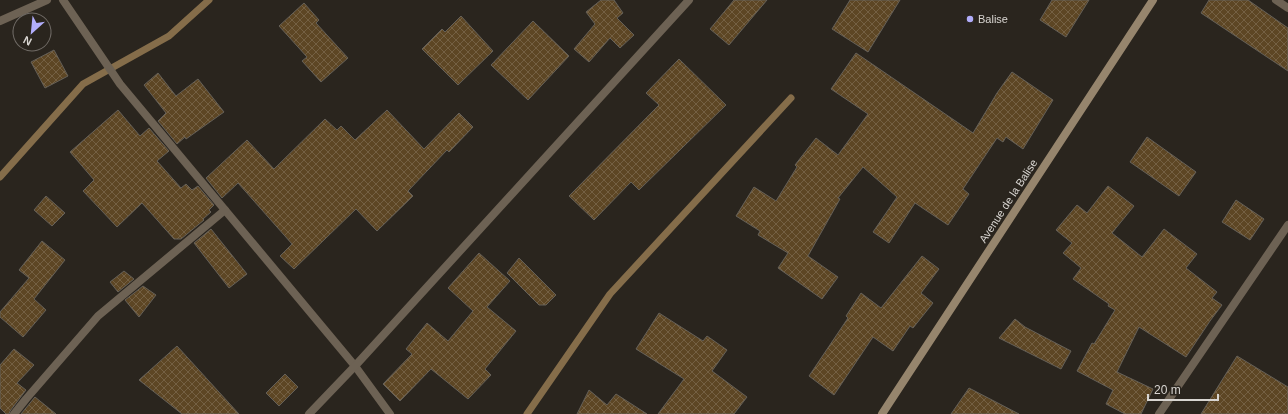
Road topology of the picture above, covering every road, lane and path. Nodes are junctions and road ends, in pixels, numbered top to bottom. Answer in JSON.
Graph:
{"nodes":[{"id":1,"x":47,"y":0,"type":"edge"},
{"id":2,"x":63,"y":0,"type":"edge"},
{"id":3,"x":689,"y":0,"type":"edge"},
{"id":4,"x":1153,"y":0,"type":"edge"},
{"id":5,"x":1276,"y":0,"type":"edge"},
{"id":6,"x":1288,"y":8,"type":"edge"},
{"id":7,"x":0,"y":21,"type":"edge"},
{"id":8,"x":225,"y":210,"type":"junction"},
{"id":9,"x":1288,"y":225,"type":"edge"},
{"id":10,"x":355,"y":366,"type":"junction"},
{"id":11,"x":14,"y":414,"type":"edge"},
{"id":12,"x":309,"y":414,"type":"edge"},
{"id":13,"x":390,"y":414,"type":"edge"},
{"id":14,"x":882,"y":414,"type":"edge"},
{"id":15,"x":1159,"y":414,"type":"edge"}],
"edges":[{"from":1,"to":7,"type":"street"},
{"from":2,"to":8,"type":"street"},
{"from":3,"to":10,"type":"street"},
{"from":4,"to":14,"type":"street","name":"Avenue de la Balise"},
{"from":5,"to":6,"type":"street"},
{"from":8,"to":10,"type":"street"},
{"from":8,"to":11,"type":"street"},
{"from":9,"to":15,"type":"street"},
{"from":10,"to":12,"type":"street"},
{"from":10,"to":13,"type":"street"}]}
